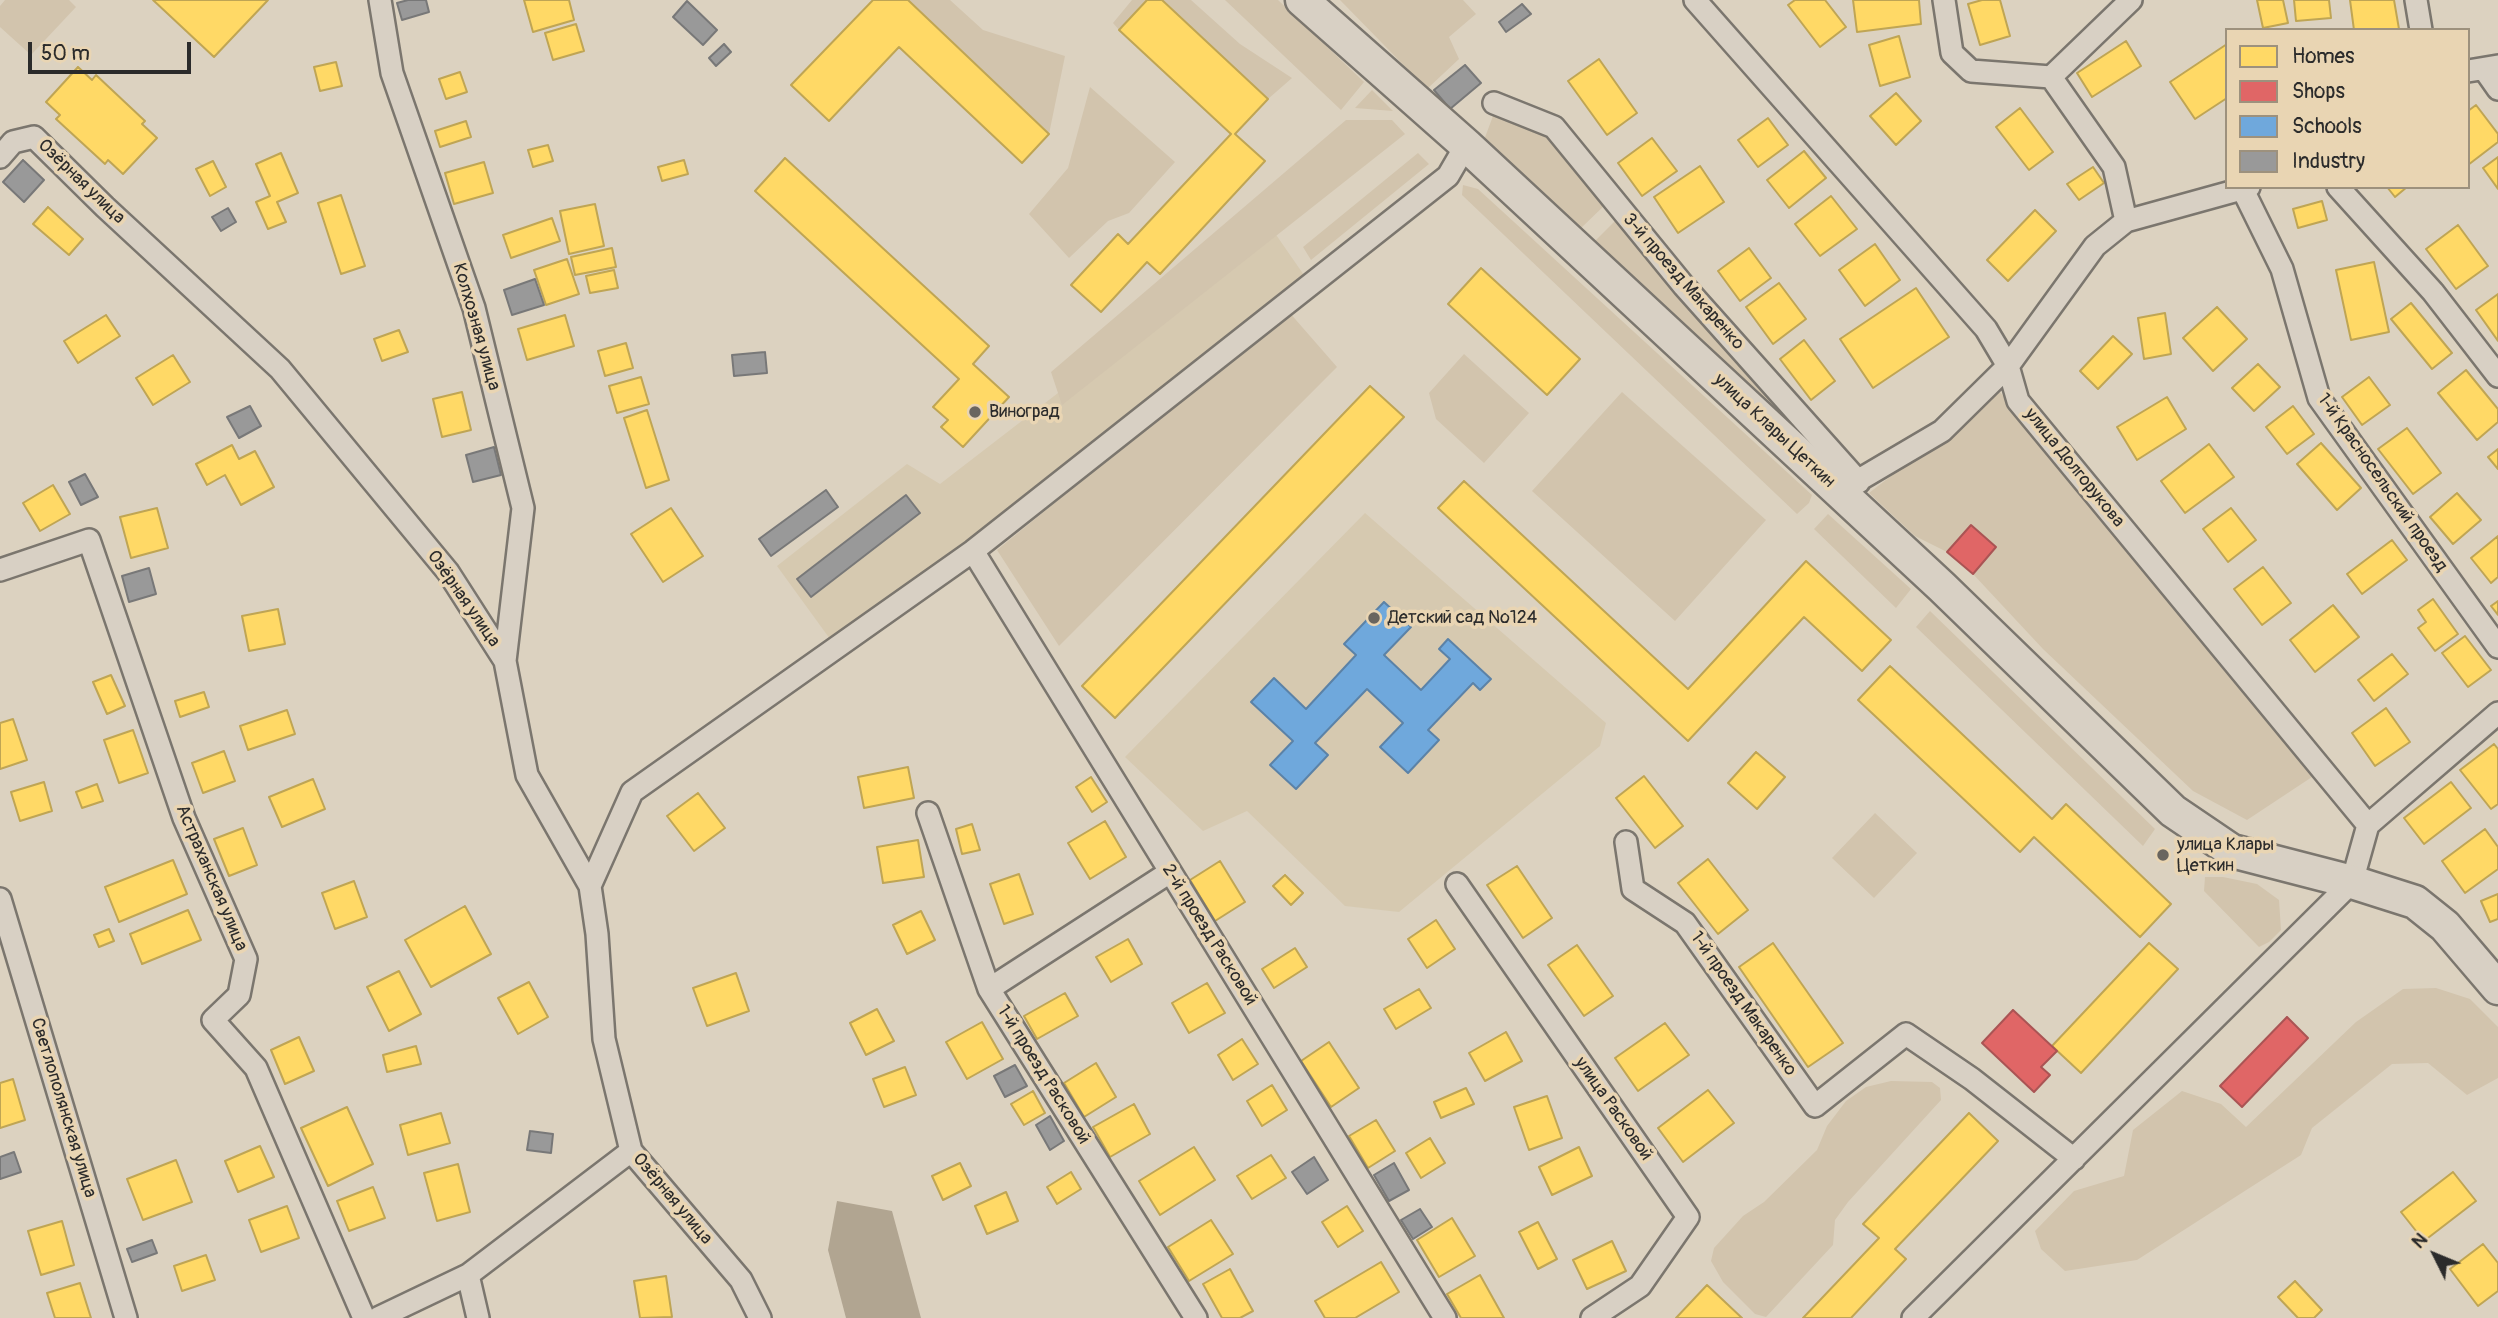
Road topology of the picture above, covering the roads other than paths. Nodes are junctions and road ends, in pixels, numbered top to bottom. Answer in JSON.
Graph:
{"nodes":[{"id":1,"x":380,"y":0,"type":"edge"},
{"id":2,"x":1302,"y":0,"type":"edge"},
{"id":3,"x":1695,"y":0,"type":"edge"},
{"id":4,"x":1944,"y":0,"type":"edge"},
{"id":5,"x":2131,"y":0,"type":"edge"},
{"id":6,"x":2416,"y":0,"type":"edge"},
{"id":7,"x":2421,"y":28,"type":"edge"},
{"id":8,"x":2483,"y":68,"type":"edge"},
{"id":9,"x":2051,"y":77,"type":"junction"},
{"id":10,"x":2498,"y":89,"type":"edge"},
{"id":11,"x":1494,"y":103,"type":"dead end"},
{"id":12,"x":1466,"y":145,"type":"junction"},
{"id":13,"x":0,"y":157,"type":"edge"},
{"id":14,"x":2246,"y":189,"type":"edge"},
{"id":15,"x":2340,"y":189,"type":"edge"},
{"id":16,"x":2126,"y":221,"type":"junction"},
{"id":17,"x":2008,"y":366,"type":"junction"},
{"id":18,"x":2498,"y":376,"type":"edge"},
{"id":19,"x":1849,"y":487,"type":"junction"},
{"id":20,"x":973,"y":551,"type":"junction"},
{"id":21,"x":0,"y":570,"type":"edge"},
{"id":22,"x":2498,"y":647,"type":"edge"},
{"id":23,"x":505,"y":661,"type":"junction"},
{"id":24,"x":2498,"y":713,"type":"edge"},
{"id":25,"x":928,"y":813,"type":"dead end"},
{"id":26,"x":2368,"y":825,"type":"junction"},
{"id":27,"x":1626,"y":842,"type":"dead end"},
{"id":28,"x":1170,"y":872,"type":"junction"},
{"id":29,"x":2353,"y":882,"type":"junction"},
{"id":30,"x":1457,"y":884,"type":"dead end"},
{"id":31,"x":590,"y":886,"type":"junction"},
{"id":32,"x":0,"y":899,"type":"edge"},
{"id":33,"x":2498,"y":988,"type":"edge"},
{"id":34,"x":989,"y":989,"type":"junction"},
{"id":35,"x":631,"y":1152,"type":"junction"},
{"id":36,"x":2074,"y":1159,"type":"junction"},
{"id":37,"x":468,"y":1275,"type":"junction"},
{"id":38,"x":126,"y":1318,"type":"edge"},
{"id":39,"x":364,"y":1318,"type":"edge"},
{"id":40,"x":378,"y":1318,"type":"edge"},
{"id":41,"x":478,"y":1318,"type":"edge"},
{"id":42,"x":760,"y":1318,"type":"edge"},
{"id":43,"x":1196,"y":1318,"type":"edge"},
{"id":44,"x":1445,"y":1318,"type":"edge"},
{"id":45,"x":1591,"y":1318,"type":"edge"},
{"id":46,"x":1913,"y":1318,"type":"edge"}],
"edges":[{"from":1,"to":23,"type":"street","name":"Колхозная улица"},
{"from":2,"to":12,"type":"main road","name":"улица Клары Цеткин"},
{"from":3,"to":17,"type":"street","name":"улица Долгорукова"},
{"from":4,"to":9,"type":"street"},
{"from":5,"to":9,"type":"street"},
{"from":6,"to":7,"type":"street"},
{"from":8,"to":10,"type":"street"},
{"from":9,"to":16,"type":"street"},
{"from":11,"to":19,"type":"street","name":"3-й проезд Макаренко"},
{"from":12,"to":19,"type":"main road","name":"улица Клары Цеткин"},
{"from":12,"to":20,"type":"street"},
{"from":13,"to":23,"type":"street","name":"Озёрная улица"},
{"from":14,"to":16,"type":"street"},
{"from":14,"to":22,"type":"street","name":"1-й Красносельский проезд"},
{"from":15,"to":18,"type":"street"},
{"from":16,"to":17,"type":"street"},
{"from":17,"to":19,"type":"street"},
{"from":17,"to":26,"type":"street","name":"улица Долгорукова"},
{"from":19,"to":29,"type":"main road","name":"улица Клары Цеткин"},
{"from":20,"to":28,"type":"street","name":"2-й проезд Расковой"},
{"from":20,"to":31,"type":"street"},
{"from":21,"to":39,"type":"street","name":"Астраханская улица"},
{"from":23,"to":31,"type":"street","name":"Озёрная улица"},
{"from":24,"to":26,"type":"street"},
{"from":25,"to":34,"type":"street","name":"1-й проезд Расковой"},
{"from":26,"to":29,"type":"street"},
{"from":27,"to":36,"type":"street","name":"1-й проезд Макаренко"},
{"from":28,"to":34,"type":"street"},
{"from":28,"to":44,"type":"street","name":"2-й проезд Расковой"},
{"from":29,"to":33,"type":"main road","name":"улица Клары Цеткин"},
{"from":29,"to":36,"type":"street"},
{"from":30,"to":45,"type":"street","name":"улица Расковой"},
{"from":31,"to":35,"type":"street","name":"Озёрная улица"},
{"from":32,"to":38,"type":"street","name":"Светлополянская улица"},
{"from":34,"to":43,"type":"street","name":"1-й проезд Расковой"},
{"from":35,"to":37,"type":"street"},
{"from":35,"to":42,"type":"street","name":"Озёрная улица"},
{"from":36,"to":46,"type":"street"},
{"from":37,"to":40,"type":"street"},
{"from":37,"to":41,"type":"street"}]}
